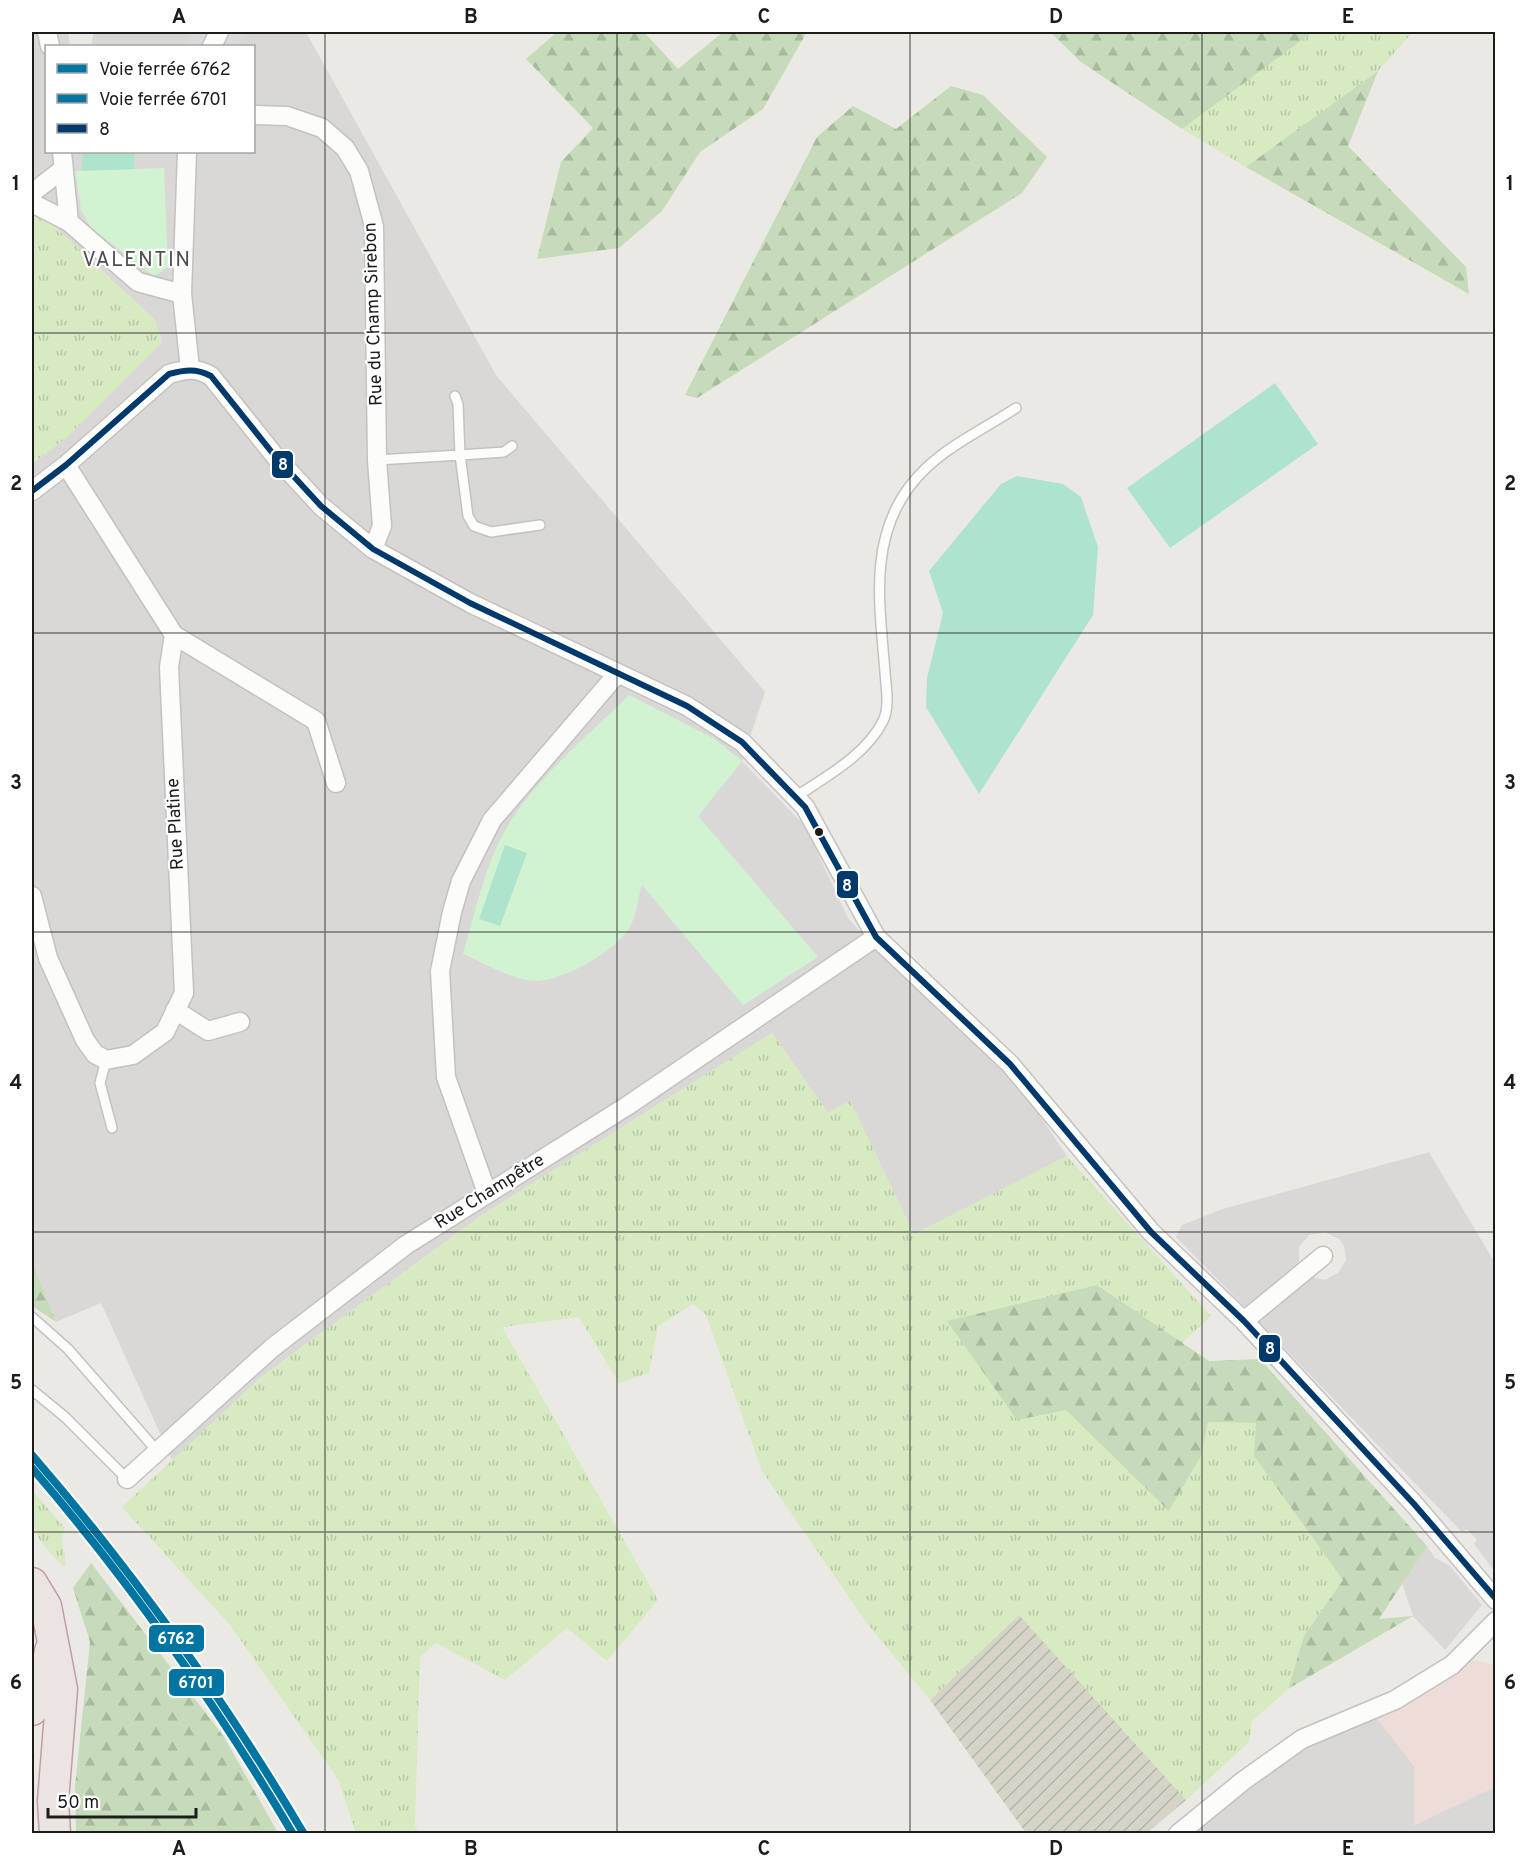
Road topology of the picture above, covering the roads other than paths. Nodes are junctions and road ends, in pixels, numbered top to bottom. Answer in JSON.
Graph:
{"nodes":[{"id":1,"x":255,"y":115,"type":"edge"},
{"id":2,"x":187,"y":153,"type":"edge"},
{"id":3,"x":63,"y":160,"type":"edge"},
{"id":4,"x":32,"y":194,"type":"edge"},
{"id":5,"x":32,"y":203,"type":"edge"},
{"id":6,"x":69,"y":222,"type":"junction"},
{"id":7,"x":182,"y":294,"type":"junction"},
{"id":8,"x":190,"y":369,"type":"junction"},
{"id":9,"x":455,"y":396,"type":"dead end"},
{"id":10,"x":1016,"y":408,"type":"dead end"},
{"id":11,"x":512,"y":446,"type":"dead end"},
{"id":12,"x":460,"y":455,"type":"junction"},
{"id":13,"x":377,"y":460,"type":"junction"},
{"id":14,"x":66,"y":465,"type":"junction"},
{"id":15,"x":32,"y":491,"type":"edge"},
{"id":16,"x":540,"y":525,"type":"dead end"},
{"id":17,"x":374,"y":549,"type":"junction"},
{"id":18,"x":174,"y":635,"type":"junction"},
{"id":19,"x":618,"y":673,"type":"junction"},
{"id":20,"x":336,"y":783,"type":"dead end"},
{"id":21,"x":797,"y":796,"type":"junction"},
{"id":22,"x":32,"y":896,"type":"edge"},
{"id":23,"x":876,"y":938,"type":"junction"},
{"id":24,"x":175,"y":1010,"type":"junction"},
{"id":25,"x":240,"y":1022,"type":"dead end"},
{"id":26,"x":106,"y":1060,"type":"junction"},
{"id":27,"x":112,"y":1128,"type":"dead end"},
{"id":28,"x":487,"y":1193,"type":"junction"},
{"id":29,"x":1323,"y":1256,"type":"dead end"},
{"id":30,"x":32,"y":1317,"type":"edge"},
{"id":31,"x":1244,"y":1321,"type":"junction"},
{"id":32,"x":32,"y":1390,"type":"edge"},
{"id":33,"x":158,"y":1452,"type":"junction"},
{"id":34,"x":127,"y":1479,"type":"joint"},
{"id":35,"x":32,"y":1583,"type":"edge"},
{"id":36,"x":1496,"y":1600,"type":"edge"},
{"id":37,"x":1496,"y":1621,"type":"edge"},
{"id":38,"x":54,"y":1637,"type":"junction"},
{"id":39,"x":32,"y":1710,"type":"edge"},
{"id":40,"x":55,"y":1833,"type":"edge"},
{"id":41,"x":1178,"y":1833,"type":"edge"}],
"edges":[{"from":1,"to":13,"type":"street","name":"Rue du Champ Sirebon"},
{"from":2,"to":7,"type":"street"},
{"from":3,"to":4,"type":"street"},
{"from":3,"to":6,"type":"street"},
{"from":5,"to":6,"type":"street"},
{"from":6,"to":7,"type":"street"},
{"from":7,"to":8,"type":"street"},
{"from":8,"to":14,"type":"street"},
{"from":8,"to":17,"type":"street"},
{"from":9,"to":12,"type":"lane"},
{"from":10,"to":21,"type":"lane"},
{"from":11,"to":12,"type":"lane"},
{"from":12,"to":13,"type":"lane"},
{"from":12,"to":16,"type":"lane"},
{"from":13,"to":17,"type":"street","name":"Rue du Champ Sirebon"},
{"from":14,"to":15,"type":"street"},
{"from":14,"to":18,"type":"street"},
{"from":17,"to":19,"type":"street"},
{"from":18,"to":20,"type":"street"},
{"from":18,"to":24,"type":"street","name":"Rue Platine"},
{"from":19,"to":21,"type":"street"},
{"from":19,"to":28,"type":"street"},
{"from":21,"to":23,"type":"street"},
{"from":22,"to":26,"type":"street"},
{"from":23,"to":28,"type":"street","name":"Rue Champêtre"},
{"from":23,"to":31,"type":"street"},
{"from":24,"to":25,"type":"street"},
{"from":24,"to":26,"type":"street","name":"Rue Platine"},
{"from":26,"to":27,"type":"lane"},
{"from":28,"to":33,"type":"street","name":"Rue Champêtre"},
{"from":29,"to":31,"type":"street"},
{"from":30,"to":33,"type":"lane"},
{"from":31,"to":36,"type":"street"},
{"from":32,"to":34,"type":"lane"},
{"from":33,"to":34,"type":"street","name":"Rue Champêtre"},
{"from":35,"to":38,"type":"highway"},
{"from":37,"to":41,"type":"street"},
{"from":38,"to":39,"type":"highway"},
{"from":38,"to":40,"type":"highway"}]}
